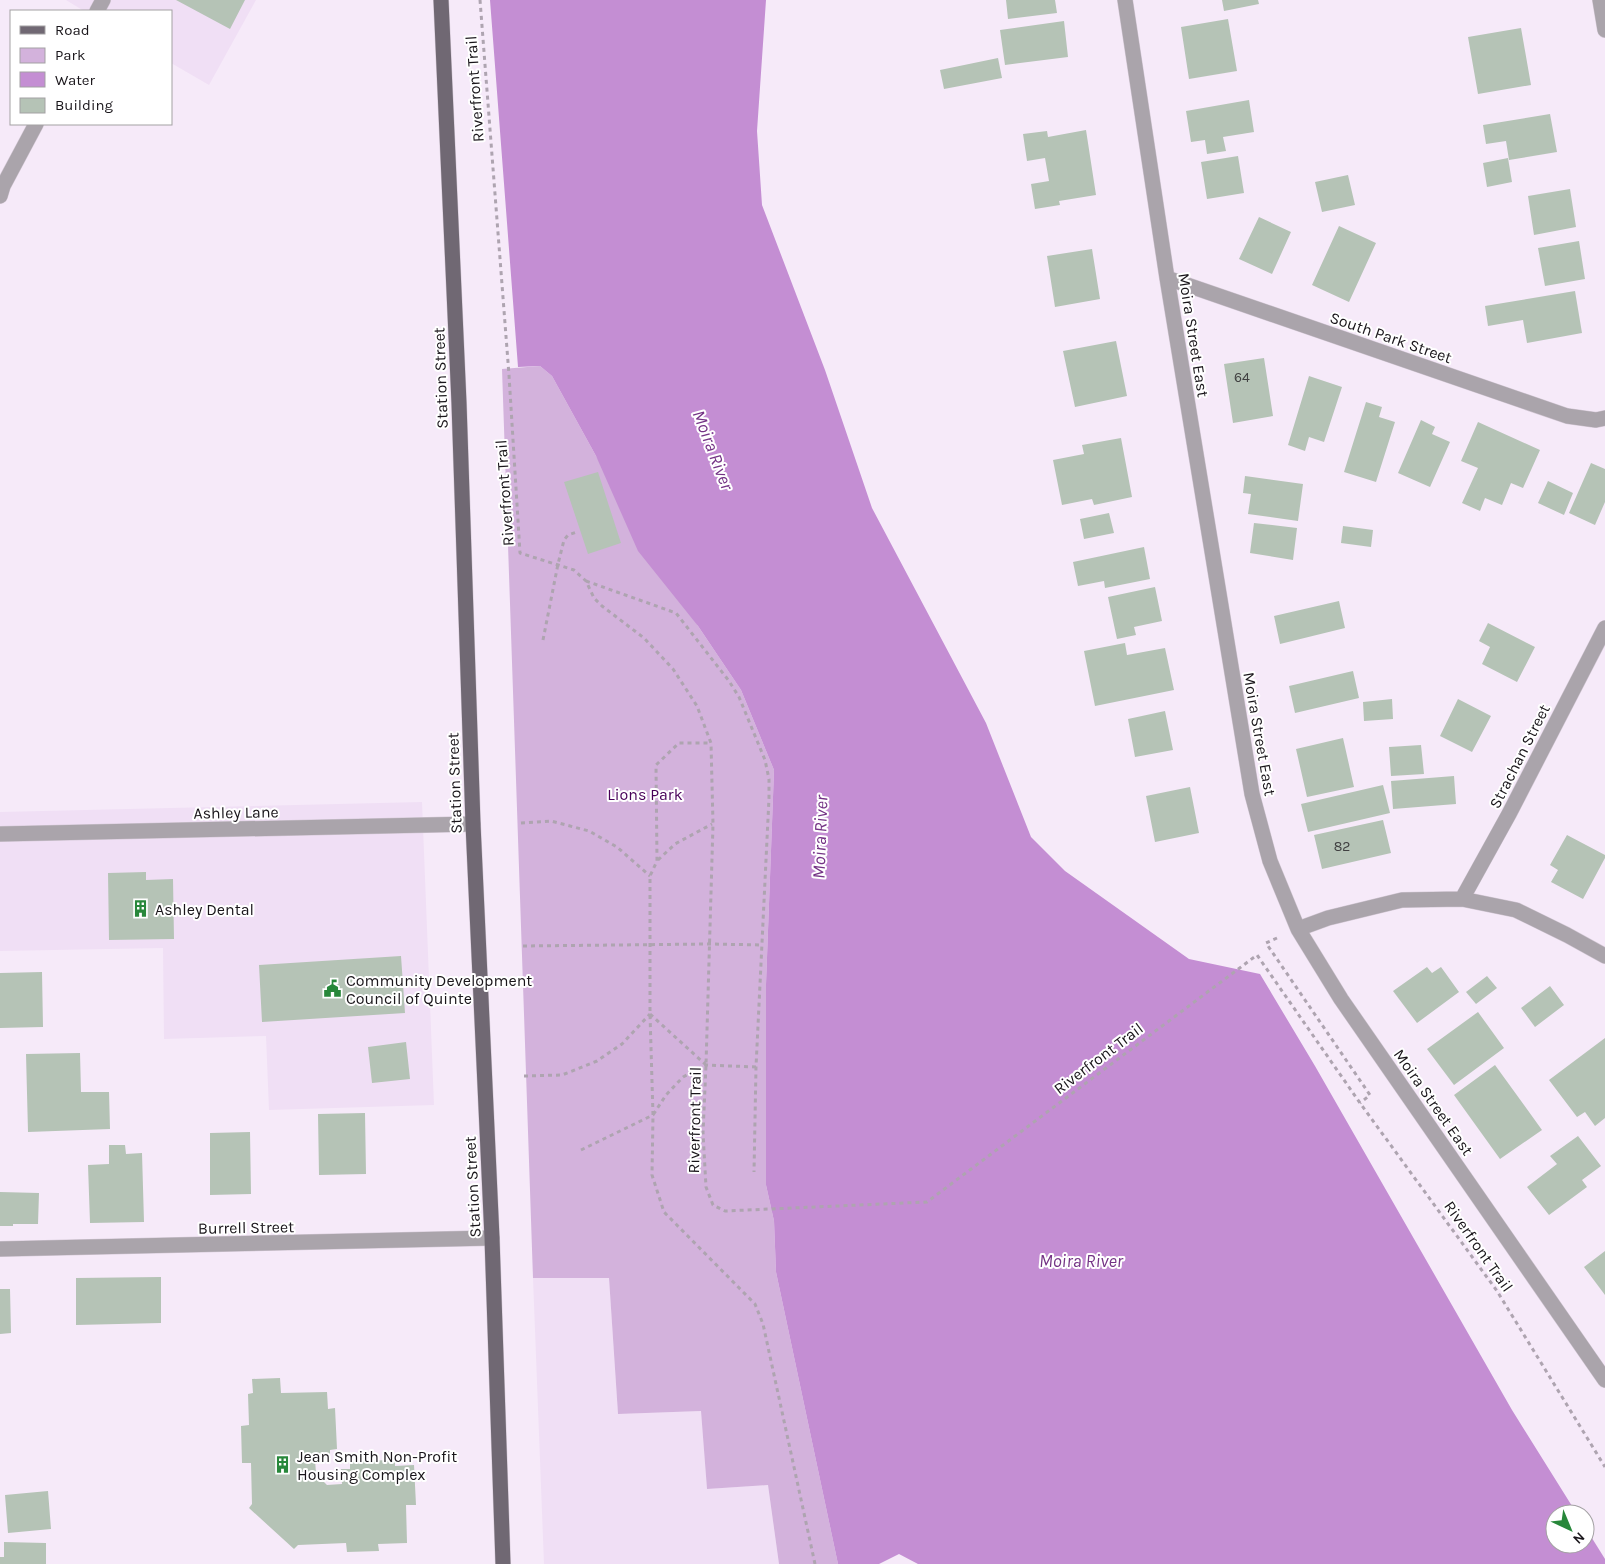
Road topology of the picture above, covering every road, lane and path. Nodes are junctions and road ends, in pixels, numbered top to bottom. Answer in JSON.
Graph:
{"nodes":[{"id":1,"x":441,"y":0,"type":"edge"},
{"id":2,"x":480,"y":0,"type":"edge"},
{"id":3,"x":1126,"y":0,"type":"edge"},
{"id":4,"x":1600,"y":0,"type":"edge"},
{"id":5,"x":1605,"y":30,"type":"edge"},
{"id":6,"x":35,"y":125,"type":"edge"},
{"id":7,"x":0,"y":196,"type":"edge"},
{"id":8,"x":1167,"y":278,"type":"junction"},
{"id":9,"x":1605,"y":418,"type":"edge"},
{"id":10,"x":577,"y":532,"type":"dead end"},
{"id":11,"x":558,"y":564,"type":"junction"},
{"id":12,"x":586,"y":581,"type":"junction"},
{"id":13,"x":1605,"y":628,"type":"edge"},
{"id":14,"x":543,"y":640,"type":"dead end"},
{"id":15,"x":711,"y":744,"type":"junction"},
{"id":16,"x":521,"y":823,"type":"dead end"},
{"id":17,"x":473,"y":824,"type":"junction"},
{"id":18,"x":713,"y":824,"type":"junction"},
{"id":19,"x":0,"y":834,"type":"edge"},
{"id":20,"x":657,"y":861,"type":"junction"},
{"id":21,"x":650,"y":876,"type":"junction"},
{"id":22,"x":1462,"y":899,"type":"junction"},
{"id":23,"x":1298,"y":929,"type":"junction"},
{"id":24,"x":710,"y":944,"type":"junction"},
{"id":25,"x":650,"y":945,"type":"junction"},
{"id":26,"x":763,"y":945,"type":"junction"},
{"id":27,"x":523,"y":946,"type":"dead end"},
{"id":28,"x":1605,"y":956,"type":"edge"},
{"id":29,"x":650,"y":1014,"type":"junction"},
{"id":30,"x":706,"y":1065,"type":"junction"},
{"id":31,"x":756,"y":1067,"type":"junction"},
{"id":32,"x":524,"y":1076,"type":"dead end"},
{"id":33,"x":1360,"y":1103,"type":"junction"},
{"id":34,"x":653,"y":1115,"type":"junction"},
{"id":35,"x":581,"y":1150,"type":"dead end"},
{"id":36,"x":754,"y":1172,"type":"dead end"},
{"id":37,"x":492,"y":1238,"type":"junction"},
{"id":38,"x":0,"y":1249,"type":"edge"},
{"id":39,"x":1605,"y":1380,"type":"edge"},
{"id":40,"x":1605,"y":1467,"type":"edge"},
{"id":41,"x":502,"y":1564,"type":"edge"},
{"id":42,"x":815,"y":1564,"type":"edge"}],
"edges":[{"from":1,"to":17,"type":"main road","name":"Station Street"},
{"from":2,"to":11,"type":"path","name":"Riverfront Trail"},
{"from":3,"to":8,"type":"street","name":"Moira Street East"},
{"from":4,"to":5,"type":"street"},
{"from":6,"to":7,"type":"street"},
{"from":8,"to":9,"type":"street","name":"South Park Street"},
{"from":8,"to":23,"type":"street","name":"Moira Street East"},
{"from":10,"to":11,"type":"path"},
{"from":11,"to":12,"type":"path","name":"Riverfront Trail"},
{"from":11,"to":14,"type":"path"},
{"from":12,"to":15,"type":"path","name":"Riverfront Trail"},
{"from":12,"to":26,"type":"path"},
{"from":13,"to":22,"type":"street","name":"Strachan Street"},
{"from":15,"to":18,"type":"path","name":"Riverfront Trail"},
{"from":15,"to":20,"type":"path"},
{"from":16,"to":21,"type":"path"},
{"from":17,"to":19,"type":"street","name":"Ashley Lane"},
{"from":17,"to":37,"type":"main road","name":"Station Street"},
{"from":18,"to":20,"type":"path"},
{"from":18,"to":24,"type":"path","name":"Riverfront Trail"},
{"from":20,"to":21,"type":"path"},
{"from":21,"to":25,"type":"path"},
{"from":22,"to":23,"type":"street"},
{"from":22,"to":28,"type":"street"},
{"from":23,"to":33,"type":"path"},
{"from":23,"to":39,"type":"street","name":"Moira Street East"},
{"from":24,"to":25,"type":"path"},
{"from":24,"to":26,"type":"path"},
{"from":24,"to":30,"type":"path","name":"Riverfront Trail"},
{"from":25,"to":27,"type":"path"},
{"from":25,"to":29,"type":"path"},
{"from":26,"to":31,"type":"path"},
{"from":29,"to":30,"type":"path"},
{"from":29,"to":32,"type":"path"},
{"from":29,"to":34,"type":"path"},
{"from":30,"to":31,"type":"path"},
{"from":30,"to":33,"type":"path","name":"Riverfront Trail"},
{"from":30,"to":34,"type":"path"},
{"from":31,"to":36,"type":"path"},
{"from":33,"to":40,"type":"path","name":"Riverfront Trail"},
{"from":34,"to":35,"type":"path"},
{"from":34,"to":42,"type":"path"},
{"from":37,"to":38,"type":"street","name":"Burrell Street"},
{"from":37,"to":41,"type":"main road","name":"Station Street"}]}
